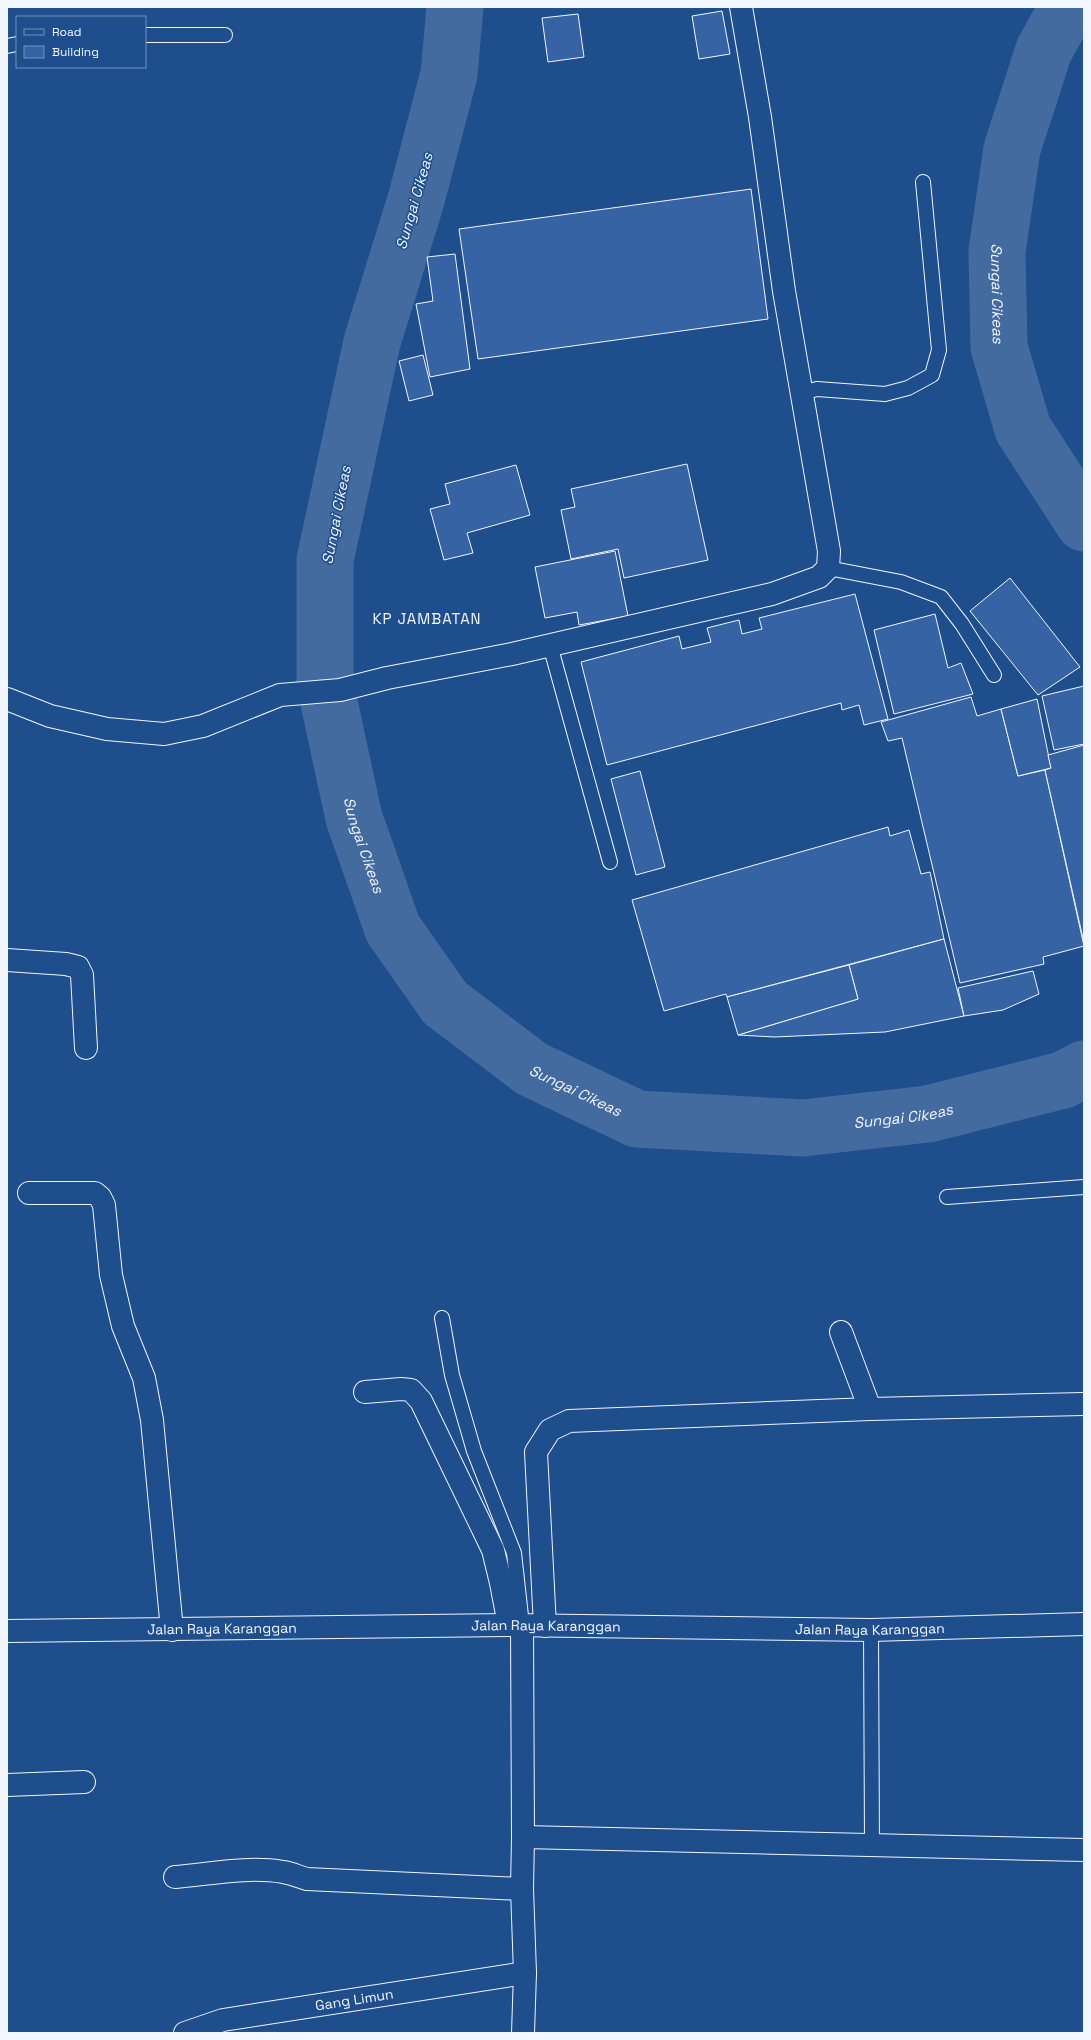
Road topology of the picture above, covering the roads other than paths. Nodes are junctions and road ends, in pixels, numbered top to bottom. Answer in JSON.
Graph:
{"nodes":[{"id":1,"x":742,"y":7,"type":"edge"},
{"id":2,"x":225,"y":34,"type":"dead end"},
{"id":3,"x":146,"y":35,"type":"edge"},
{"id":4,"x":923,"y":182,"type":"dead end"},
{"id":5,"x":801,"y":393,"type":"junction"},
{"id":6,"x":828,"y":568,"type":"junction"},
{"id":7,"x":550,"y":645,"type":"junction"},
{"id":8,"x":994,"y":675,"type":"dead end"},
{"id":9,"x":7,"y":699,"type":"edge"},
{"id":10,"x":610,"y":862,"type":"dead end"},
{"id":11,"x":7,"y":960,"type":"edge"},
{"id":12,"x":86,"y":1048,"type":"dead end"},
{"id":13,"x":1084,"y":1187,"type":"edge"},
{"id":14,"x":29,"y":1193,"type":"dead end"},
{"id":15,"x":947,"y":1197,"type":"dead end"},
{"id":16,"x":442,"y":1318,"type":"dead end"},
{"id":17,"x":841,"y":1332,"type":"dead end"},
{"id":18,"x":365,"y":1392,"type":"dead end"},
{"id":19,"x":1084,"y":1404,"type":"edge"},
{"id":20,"x":870,"y":1409,"type":"junction"},
{"id":21,"x":1084,"y":1624,"type":"edge"},
{"id":22,"x":516,"y":1625,"type":"junction"},
{"id":23,"x":545,"y":1626,"type":"junction"},
{"id":24,"x":172,"y":1630,"type":"junction"},
{"id":25,"x":871,"y":1630,"type":"junction"},
{"id":26,"x":7,"y":1631,"type":"edge"},
{"id":27,"x":84,"y":1782,"type":"dead end"},
{"id":28,"x":7,"y":1785,"type":"edge"},
{"id":29,"x":523,"y":1837,"type":"junction"},
{"id":30,"x":872,"y":1845,"type":"junction"},
{"id":31,"x":1084,"y":1850,"type":"edge"},
{"id":32,"x":175,"y":1877,"type":"dead end"},
{"id":33,"x":522,"y":1889,"type":"junction"},
{"id":34,"x":525,"y":1973,"type":"junction"},
{"id":35,"x":185,"y":2033,"type":"edge"},
{"id":36,"x":523,"y":2033,"type":"edge"}],
"edges":[{"from":1,"to":5,"type":"street"},
{"from":2,"to":3,"type":"lane"},
{"from":4,"to":5,"type":"lane"},
{"from":5,"to":6,"type":"street"},
{"from":6,"to":7,"type":"street"},
{"from":6,"to":8,"type":"lane"},
{"from":7,"to":9,"type":"street"},
{"from":7,"to":10,"type":"lane"},
{"from":11,"to":12,"type":"street"},
{"from":13,"to":15,"type":"lane"},
{"from":14,"to":24,"type":"street"},
{"from":16,"to":22,"type":"lane"},
{"from":17,"to":20,"type":"street"},
{"from":18,"to":22,"type":"street"},
{"from":19,"to":20,"type":"street"},
{"from":20,"to":23,"type":"street"},
{"from":21,"to":25,"type":"street","name":"Jalan Raya Karanggan"},
{"from":22,"to":23,"type":"street","name":"Jalan Raya Karanggan"},
{"from":22,"to":24,"type":"street","name":"Jalan Raya Karanggan"},
{"from":22,"to":29,"type":"street"},
{"from":23,"to":25,"type":"street","name":"Jalan Raya Karanggan"},
{"from":24,"to":26,"type":"street","name":"Jalan Raya Karanggan"},
{"from":25,"to":30,"type":"lane"},
{"from":27,"to":28,"type":"street"},
{"from":29,"to":30,"type":"street"},
{"from":29,"to":33,"type":"street"},
{"from":30,"to":31,"type":"street"},
{"from":32,"to":33,"type":"street"},
{"from":33,"to":34,"type":"street"},
{"from":34,"to":35,"type":"street","name":"Gang Limun"},
{"from":34,"to":36,"type":"street"}]}
